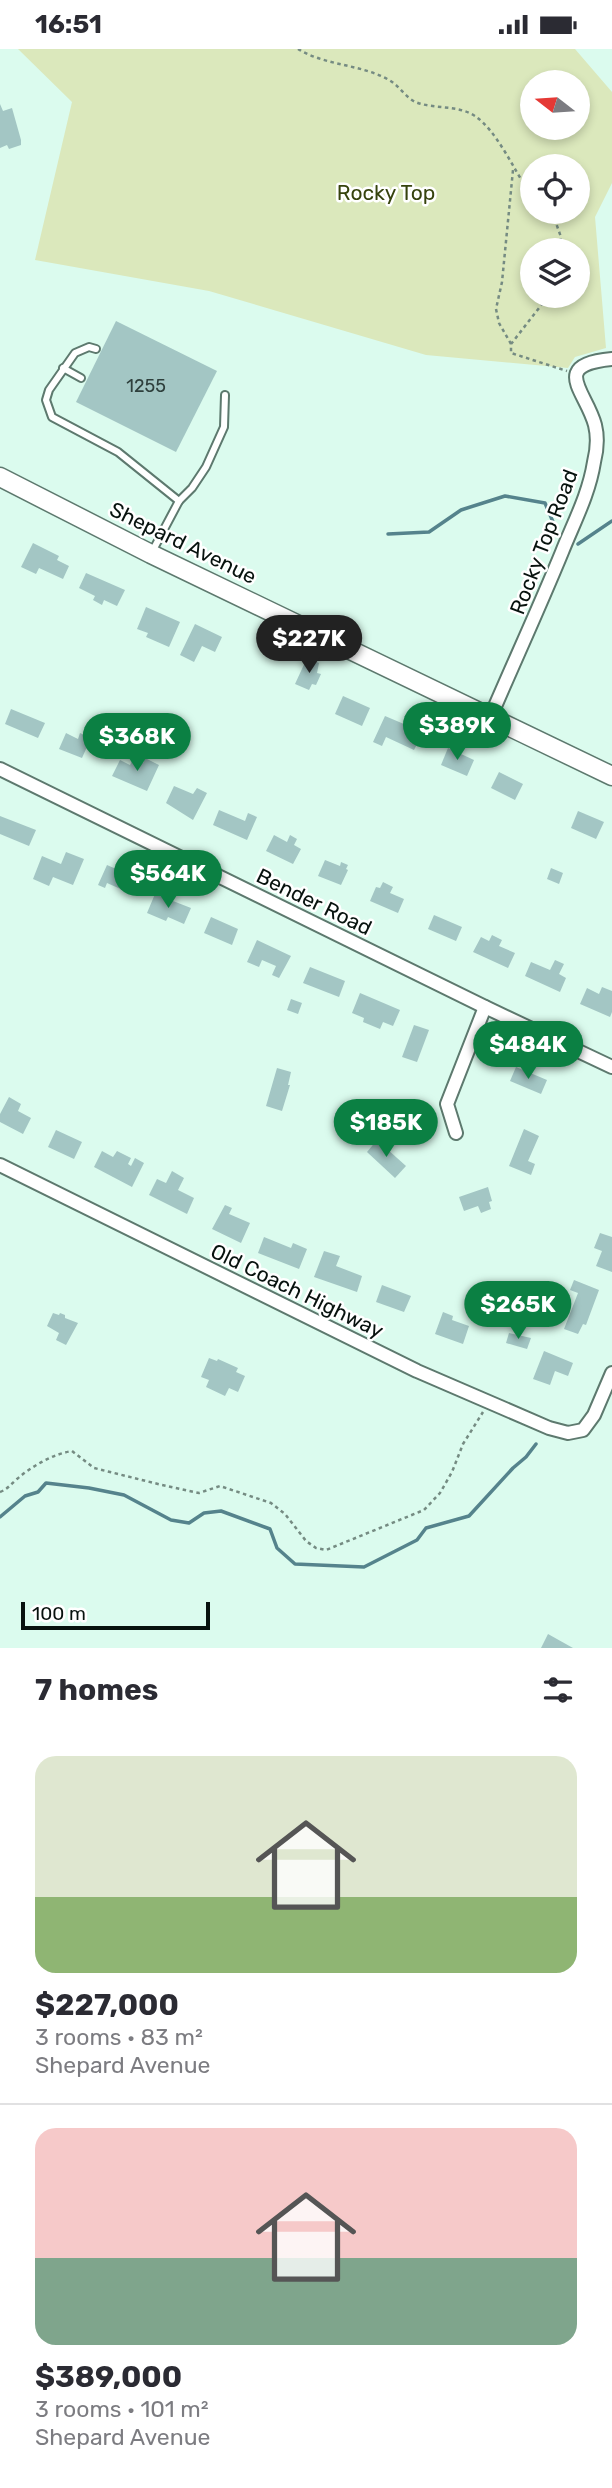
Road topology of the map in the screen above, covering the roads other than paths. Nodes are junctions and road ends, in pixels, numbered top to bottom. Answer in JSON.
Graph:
{"nodes":[{"id":1,"x":96,"y":349,"type":"dead end"},
{"id":2,"x":612,"y":359,"type":"edge"},
{"id":3,"x":63,"y":368,"type":"junction"},
{"id":4,"x":81,"y":378,"type":"dead end"},
{"id":5,"x":225,"y":395,"type":"dead end"},
{"id":6,"x":0,"y":477,"type":"edge"},
{"id":7,"x":179,"y":501,"type":"junction"},
{"id":8,"x":152,"y":554,"type":"junction"},
{"id":9,"x":490,"y":718,"type":"junction"},
{"id":10,"x":0,"y":769,"type":"edge"},
{"id":11,"x":612,"y":776,"type":"edge"},
{"id":12,"x":485,"y":1007,"type":"junction"},
{"id":13,"x":612,"y":1067,"type":"edge"},
{"id":14,"x":456,"y":1133,"type":"dead end"},
{"id":15,"x":0,"y":1165,"type":"edge"},
{"id":16,"x":612,"y":1373,"type":"edge"}],
"edges":[{"from":1,"to":3,"type":"lane"},
{"from":2,"to":9,"type":"street","name":"Rocky Top Road"},
{"from":3,"to":4,"type":"lane"},
{"from":3,"to":7,"type":"lane"},
{"from":5,"to":7,"type":"lane"},
{"from":6,"to":8,"type":"main road","name":"Shepard Avenue"},
{"from":7,"to":8,"type":"lane"},
{"from":8,"to":9,"type":"main road","name":"Shepard Avenue"},
{"from":9,"to":11,"type":"main road","name":"Shepard Avenue"},
{"from":10,"to":12,"type":"street","name":"Bender Road"},
{"from":12,"to":13,"type":"street","name":"Bender Road"},
{"from":12,"to":14,"type":"street"},
{"from":15,"to":16,"type":"street","name":"Old Coach Highway"}]}
